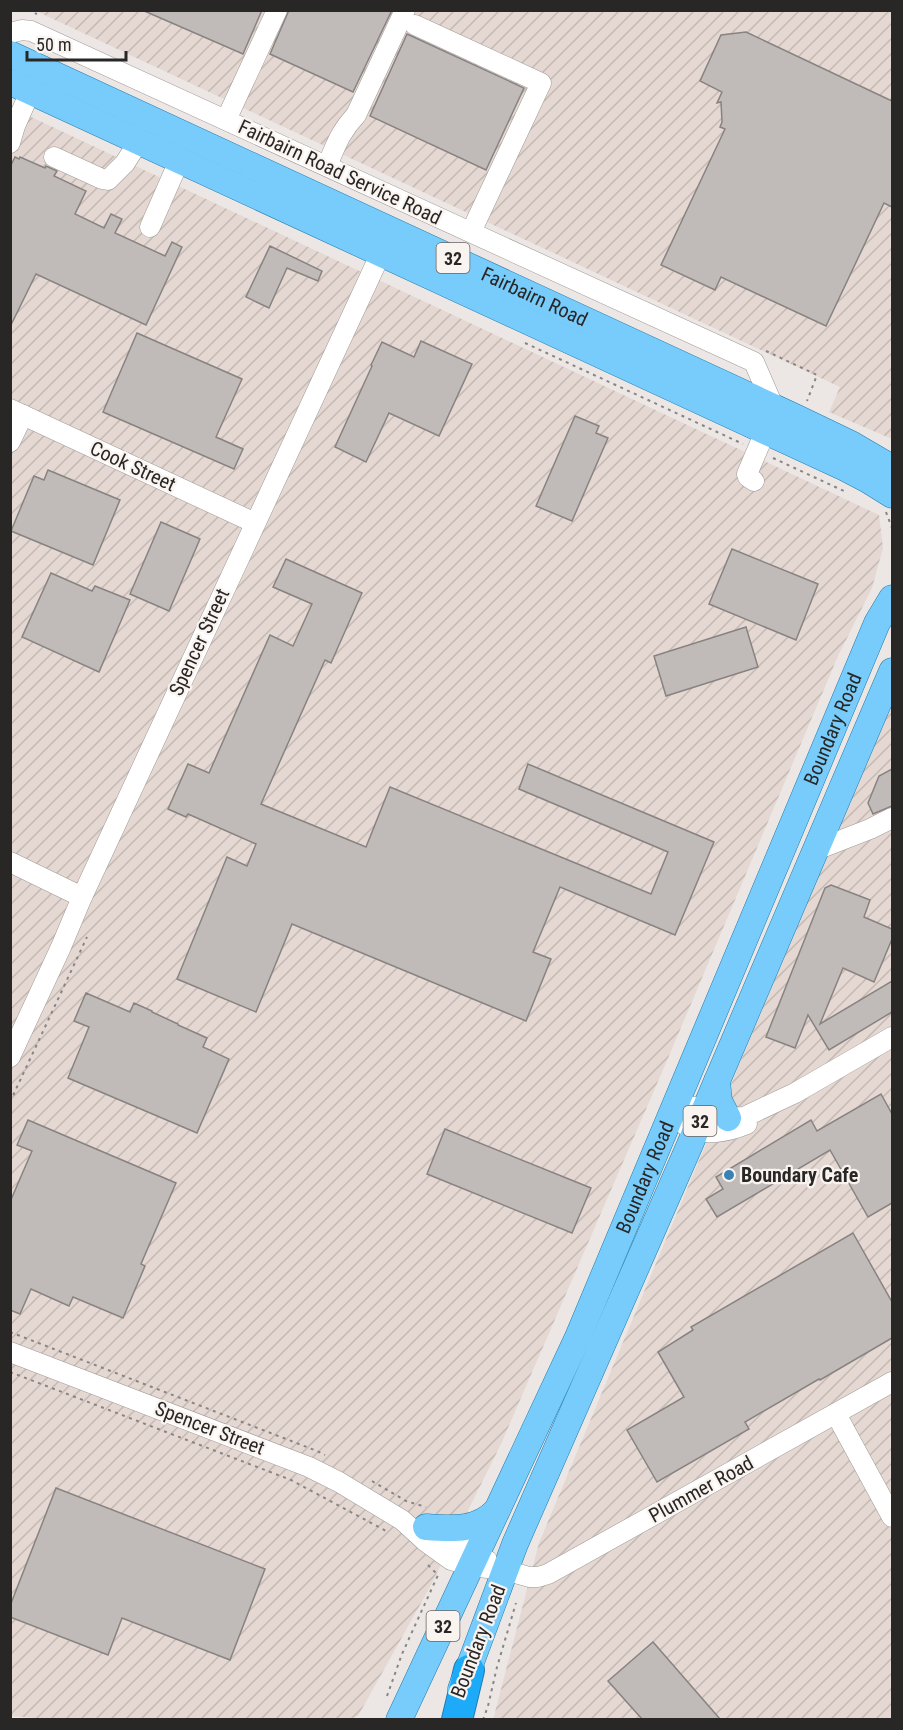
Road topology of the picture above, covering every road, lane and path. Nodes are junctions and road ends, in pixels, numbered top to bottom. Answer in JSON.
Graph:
{"nodes":[{"id":1,"x":277,"y":10,"type":"edge"},
{"id":2,"x":410,"y":18,"type":"edge"},
{"id":3,"x":10,"y":33,"type":"edge"},
{"id":4,"x":10,"y":54,"type":"edge"},
{"id":5,"x":20,"y":87,"type":"edge"},
{"id":6,"x":226,"y":120,"type":"junction"},
{"id":7,"x":139,"y":141,"type":"junction"},
{"id":8,"x":10,"y":143,"type":"edge"},
{"id":9,"x":54,"y":157,"type":"dead end"},
{"id":10,"x":179,"y":161,"type":"junction"},
{"id":11,"x":327,"y":166,"type":"junction"},
{"id":12,"x":150,"y":227,"type":"dead end"},
{"id":13,"x":392,"y":230,"type":"junction"},
{"id":14,"x":471,"y":232,"type":"junction"},
{"id":15,"x":381,"y":254,"type":"junction"},
{"id":16,"x":518,"y":340,"type":"dead end"},
{"id":17,"x":774,"y":408,"type":"junction"},
{"id":18,"x":17,"y":412,"type":"edge"},
{"id":19,"x":761,"y":441,"type":"junction"},
{"id":20,"x":10,"y":442,"type":"edge"},
{"id":21,"x":892,"y":468,"type":"edge"},
{"id":22,"x":754,"y":481,"type":"dead end"},
{"id":23,"x":853,"y":495,"type":"dead end"},
{"id":24,"x":889,"y":502,"type":"edge"},
{"id":25,"x":255,"y":523,"type":"junction"},
{"id":26,"x":892,"y":528,"type":"edge"},
{"id":27,"x":892,"y":598,"type":"edge"},
{"id":28,"x":892,"y":671,"type":"edge"},
{"id":29,"x":832,"y":812,"type":"junction"},
{"id":30,"x":892,"y":818,"type":"edge"},
{"id":31,"x":862,"y":832,"type":"junction"},
{"id":32,"x":816,"y":850,"type":"junction"},
{"id":33,"x":10,"y":862,"type":"edge"},
{"id":34,"x":81,"y":897,"type":"junction"},
{"id":35,"x":87,"y":937,"type":"dead end"},
{"id":36,"x":892,"y":1037,"type":"edge"},
{"id":37,"x":10,"y":1057,"type":"edge"},
{"id":38,"x":10,"y":1102,"type":"edge"},
{"id":39,"x":671,"y":1110,"type":"junction"},
{"id":40,"x":707,"y":1127,"type":"junction"},
{"id":41,"x":10,"y":1352,"type":"edge"},
{"id":42,"x":10,"y":1372,"type":"edge"},
{"id":43,"x":892,"y":1382,"type":"edge"},
{"id":44,"x":836,"y":1414,"type":"junction"},
{"id":45,"x":497,"y":1510,"type":"junction"},
{"id":46,"x":892,"y":1516,"type":"edge"},
{"id":47,"x":426,"y":1527,"type":"junction"},
{"id":48,"x":399,"y":1528,"type":"junction"},
{"id":49,"x":474,"y":1559,"type":"junction"},
{"id":50,"x":425,"y":1563,"type":"dead end"},
{"id":51,"x":505,"y":1570,"type":"junction"},
{"id":52,"x":516,"y":1603,"type":"dead end"},
{"id":53,"x":469,"y":1670,"type":"junction"},
{"id":54,"x":392,"y":1710,"type":"edge"},
{"id":55,"x":448,"y":1719,"type":"edge"},
{"id":56,"x":457,"y":1719,"type":"edge"},
{"id":57,"x":483,"y":1719,"type":"edge"}],
"edges":[{"from":1,"to":6,"type":"street"},
{"from":2,"to":11,"type":"street"},
{"from":2,"to":14,"type":"street"},
{"from":3,"to":6,"type":"street","name":"Fairbairn Road Service Road"},
{"from":4,"to":13,"type":"main road","name":"Fairbairn Road","number":"32"},
{"from":5,"to":7,"type":"main road","name":"Fairbairn Road","number":"32"},
{"from":5,"to":8,"type":"street"},
{"from":6,"to":11,"type":"street","name":"Fairbairn Road Service Road"},
{"from":7,"to":9,"type":"street"},
{"from":7,"to":10,"type":"main road","name":"Fairbairn Road","number":"32"},
{"from":10,"to":12,"type":"street"},
{"from":10,"to":15,"type":"main road","name":"Fairbairn Road","number":"32"},
{"from":11,"to":14,"type":"street","name":"Fairbairn Road Service Road"},
{"from":13,"to":15,"type":"street","name":"Spencer Street"},
{"from":13,"to":17,"type":"main road","name":"Fairbairn Road","number":"32"},
{"from":14,"to":17,"type":"street","name":"Fairbairn Road Service Road"},
{"from":15,"to":19,"type":"main road","name":"Fairbairn Road","number":"32"},
{"from":15,"to":25,"type":"street","name":"Spencer Street"},
{"from":16,"to":19,"type":"path"},
{"from":17,"to":21,"type":"main road","name":"Fairbairn Road","number":"32"},
{"from":18,"to":20,"type":"street"},
{"from":18,"to":25,"type":"street","name":"Cook Street"},
{"from":19,"to":22,"type":"street"},
{"from":19,"to":23,"type":"path"},
{"from":19,"to":24,"type":"main road","name":"Fairbairn Road","number":"32"},
{"from":24,"to":26,"type":"path"},
{"from":25,"to":34,"type":"street","name":"Spencer Street"},
{"from":27,"to":39,"type":"main road","name":"Boundary Road","number":"32"},
{"from":28,"to":29,"type":"main road","name":"Boundary Road","number":"32"},
{"from":29,"to":31,"type":"street"},
{"from":29,"to":32,"type":"main road","name":"Boundary Road","number":"32"},
{"from":30,"to":31,"type":"street"},
{"from":31,"to":32,"type":"street"},
{"from":32,"to":40,"type":"main road","name":"Boundary Road","number":"32"},
{"from":33,"to":34,"type":"street"},
{"from":34,"to":37,"type":"street","name":"Spencer Street"},
{"from":35,"to":38,"type":"path"},
{"from":36,"to":40,"type":"street"},
{"from":39,"to":40,"type":"street"},
{"from":39,"to":45,"type":"main road","name":"Boundary Road","number":"32"},
{"from":40,"to":51,"type":"main road","name":"Boundary Road","number":"32"},
{"from":41,"to":48,"type":"street","name":"Spencer Street"},
{"from":42,"to":48,"type":"path"},
{"from":43,"to":44,"type":"street","name":"Plummer Road"},
{"from":44,"to":46,"type":"street"},
{"from":44,"to":51,"type":"street","name":"Plummer Road"},
{"from":45,"to":47,"type":"main road"},
{"from":45,"to":49,"type":"main road","name":"Boundary Road","number":"32"},
{"from":47,"to":48,"type":"street","name":"Spencer Street"},
{"from":47,"to":49,"type":"street","name":"Spencer Street"},
{"from":48,"to":49,"type":"street","name":"Spencer Street"},
{"from":49,"to":51,"type":"street","name":"Plummer Road"},
{"from":49,"to":54,"type":"main road","name":"Boundary Road","number":"32"},
{"from":50,"to":54,"type":"path"},
{"from":51,"to":53,"type":"main road","name":"Boundary Road","number":"32"},
{"from":52,"to":57,"type":"path"},
{"from":53,"to":55,"type":"main road","name":"Boundary Road","number":"32"},
{"from":53,"to":56,"type":"highway"}]}
